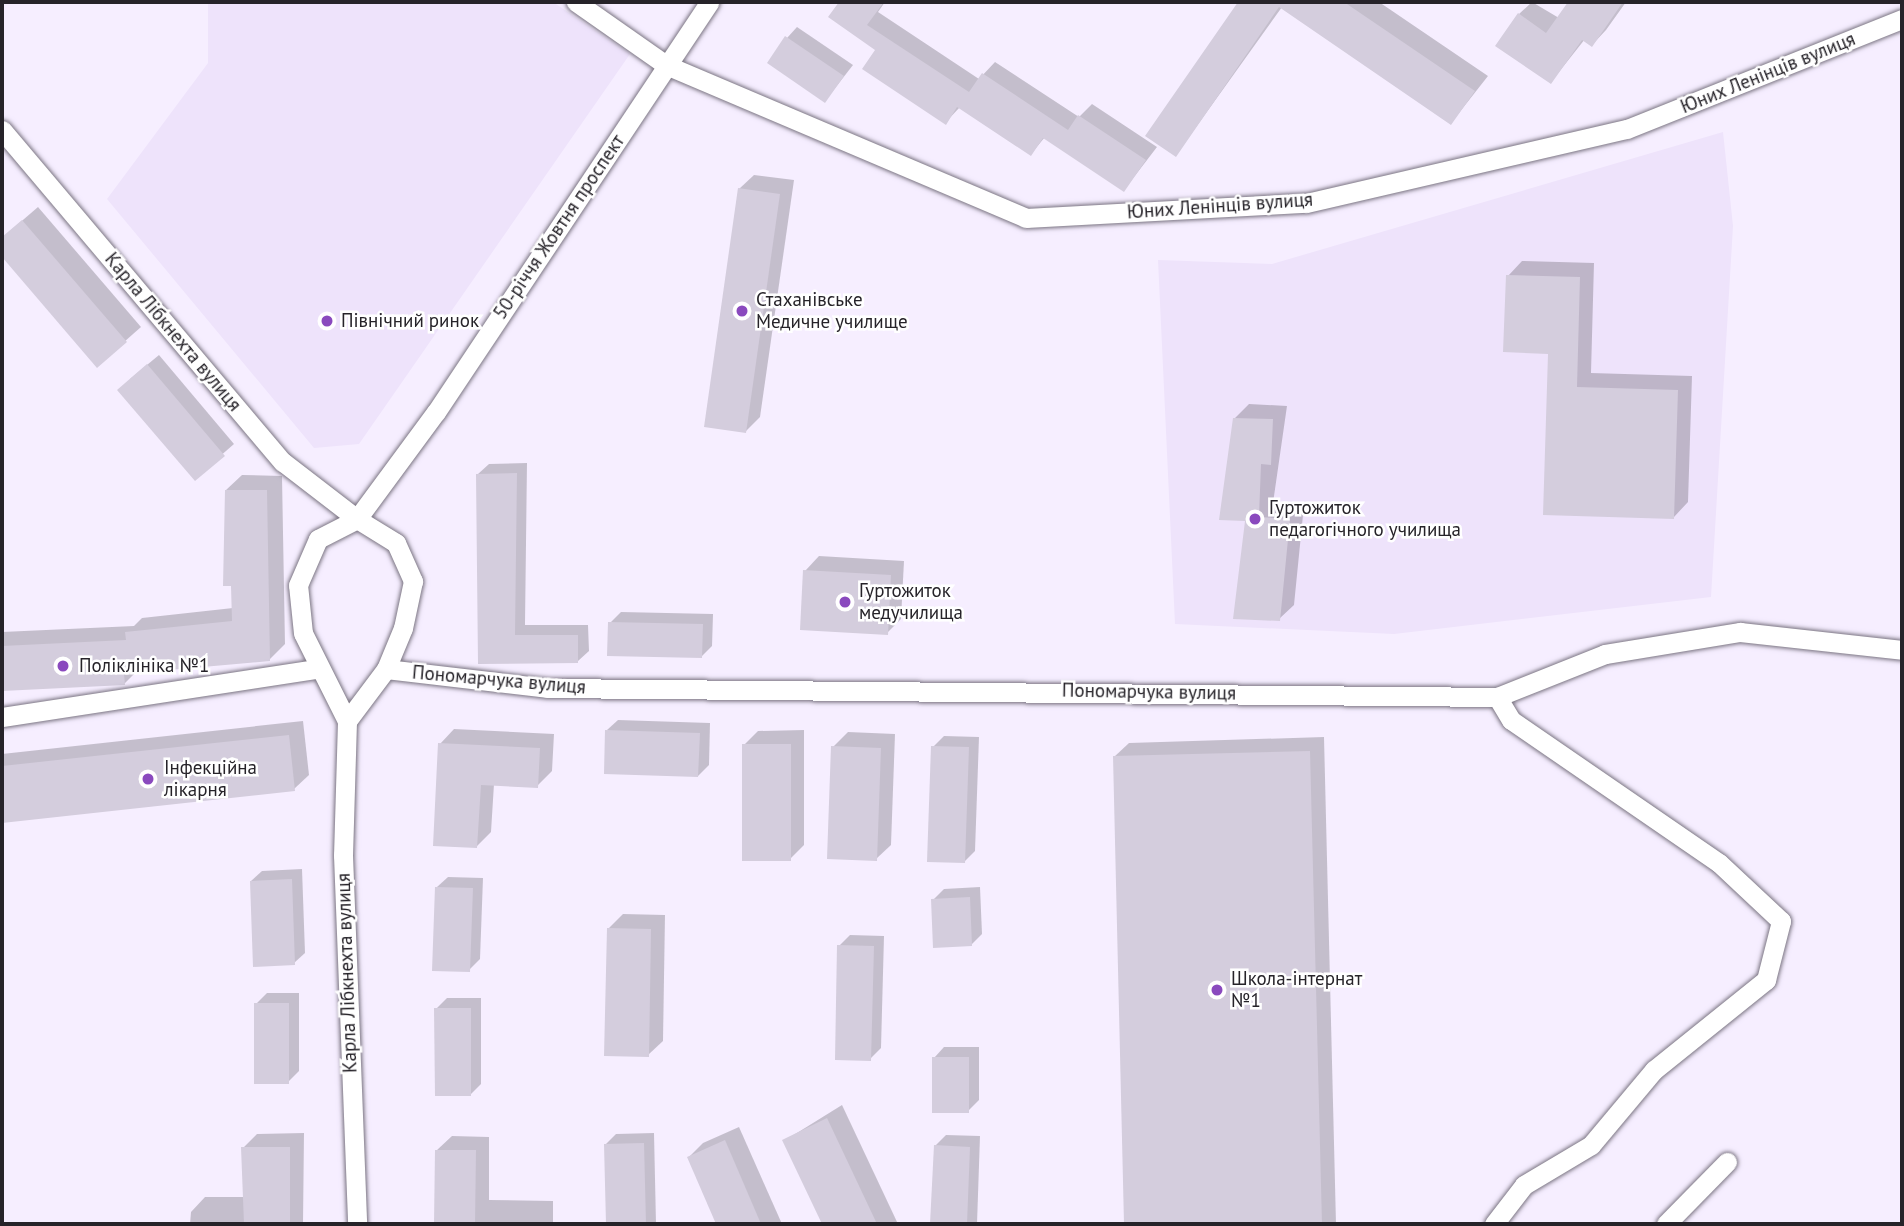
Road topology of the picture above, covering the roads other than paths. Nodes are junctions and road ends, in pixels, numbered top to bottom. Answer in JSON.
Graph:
{"nodes":[{"id":1,"x":576,"y":2,"type":"edge"},
{"id":2,"x":709,"y":2,"type":"edge"},
{"id":3,"x":1902,"y":19,"type":"edge"},
{"id":4,"x":666,"y":65,"type":"junction"},
{"id":5,"x":2,"y":130,"type":"edge"},
{"id":6,"x":358,"y":519,"type":"junction"},
{"id":7,"x":1902,"y":650,"type":"edge"},
{"id":8,"x":316,"y":669,"type":"junction"},
{"id":9,"x":386,"y":669,"type":"junction"},
{"id":10,"x":1497,"y":697,"type":"junction"},
{"id":11,"x":2,"y":717,"type":"edge"},
{"id":12,"x":347,"y":721,"type":"junction"},
{"id":13,"x":1727,"y":1162,"type":"dead end"},
{"id":14,"x":357,"y":1224,"type":"edge"},
{"id":15,"x":1494,"y":1224,"type":"edge"},
{"id":16,"x":1666,"y":1224,"type":"edge"}],
"edges":[{"from":1,"to":4,"type":"street","name":"Юних Ленінців вулиця"},
{"from":2,"to":4,"type":"street","name":"50-річчя Жовтня проспект"},
{"from":3,"to":4,"type":"street","name":"Юних Ленінців вулиця"},
{"from":4,"to":6,"type":"street","name":"50-річчя Жовтня проспект"},
{"from":5,"to":6,"type":"street","name":"Карла Лібкнехта вулиця"},
{"from":6,"to":8,"type":"street"},
{"from":6,"to":9,"type":"street","name":"Карла Лібкнехта вулиця"},
{"from":7,"to":10,"type":"street","name":"Пономарчука вулиця"},
{"from":8,"to":11,"type":"street"},
{"from":8,"to":12,"type":"street"},
{"from":9,"to":10,"type":"street","name":"Пономарчука вулиця"},
{"from":9,"to":12,"type":"street","name":"Карла Лібкнехта вулиця"},
{"from":10,"to":15,"type":"street"},
{"from":12,"to":14,"type":"street","name":"Карла Лібкнехта вулиця"},
{"from":13,"to":16,"type":"street"}]}
